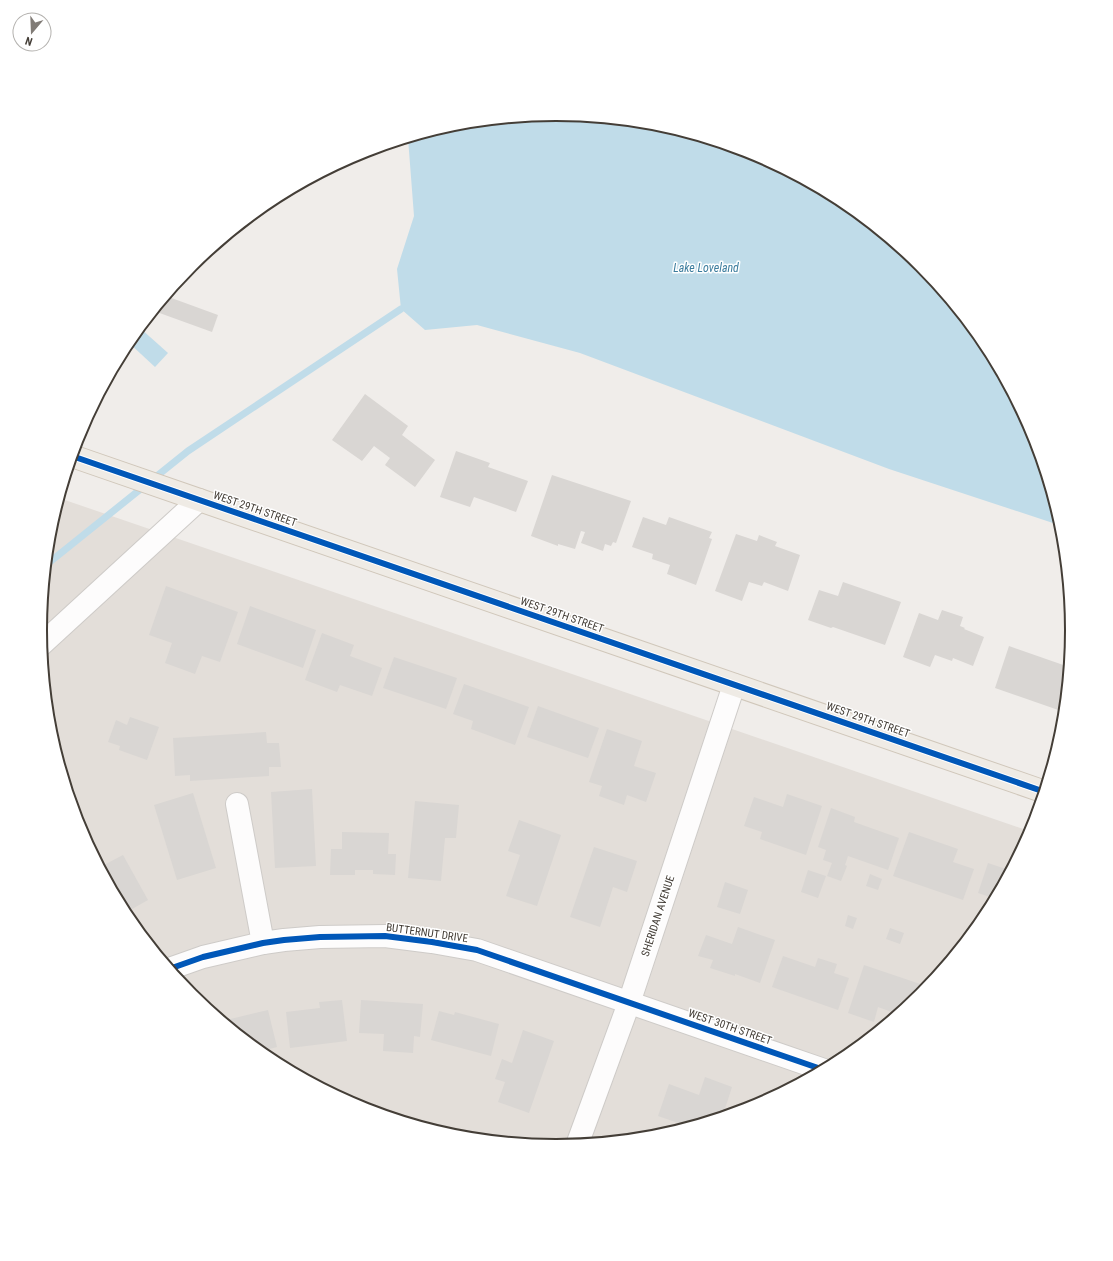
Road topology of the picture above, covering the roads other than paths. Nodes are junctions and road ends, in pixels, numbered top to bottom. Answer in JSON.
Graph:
{"nodes":[{"id":1,"x":78,"y":458,"type":"edge"},
{"id":2,"x":199,"y":500,"type":"junction"},
{"id":3,"x":47,"y":639,"type":"edge"},
{"id":4,"x":734,"y":685,"type":"junction"},
{"id":5,"x":1040,"y":790,"type":"edge"},
{"id":6,"x":237,"y":804,"type":"dead end"},
{"id":7,"x":263,"y":943,"type":"junction"},
{"id":8,"x":174,"y":967,"type":"edge"},
{"id":9,"x":629,"y":1003,"type":"junction"},
{"id":10,"x":818,"y":1068,"type":"edge"},
{"id":11,"x":579,"y":1139,"type":"edge"}],
"edges":[{"from":1,"to":2,"type":"main road","name":"WEST 29TH STREET"},
{"from":2,"to":3,"type":"street"},
{"from":2,"to":4,"type":"main road","name":"WEST 29TH STREET"},
{"from":4,"to":5,"type":"main road","name":"WEST 29TH STREET"},
{"from":4,"to":9,"type":"street","name":"SHERIDAN AVENUE"},
{"from":6,"to":7,"type":"street"},
{"from":7,"to":8,"type":"street","name":"BUTTERNUT DRIVE"},
{"from":7,"to":9,"type":"street","name":"BUTTERNUT DRIVE"},
{"from":9,"to":10,"type":"street","name":"WEST 30TH STREET"},
{"from":9,"to":11,"type":"street","name":"SHERIDAN AVENUE"}]}
